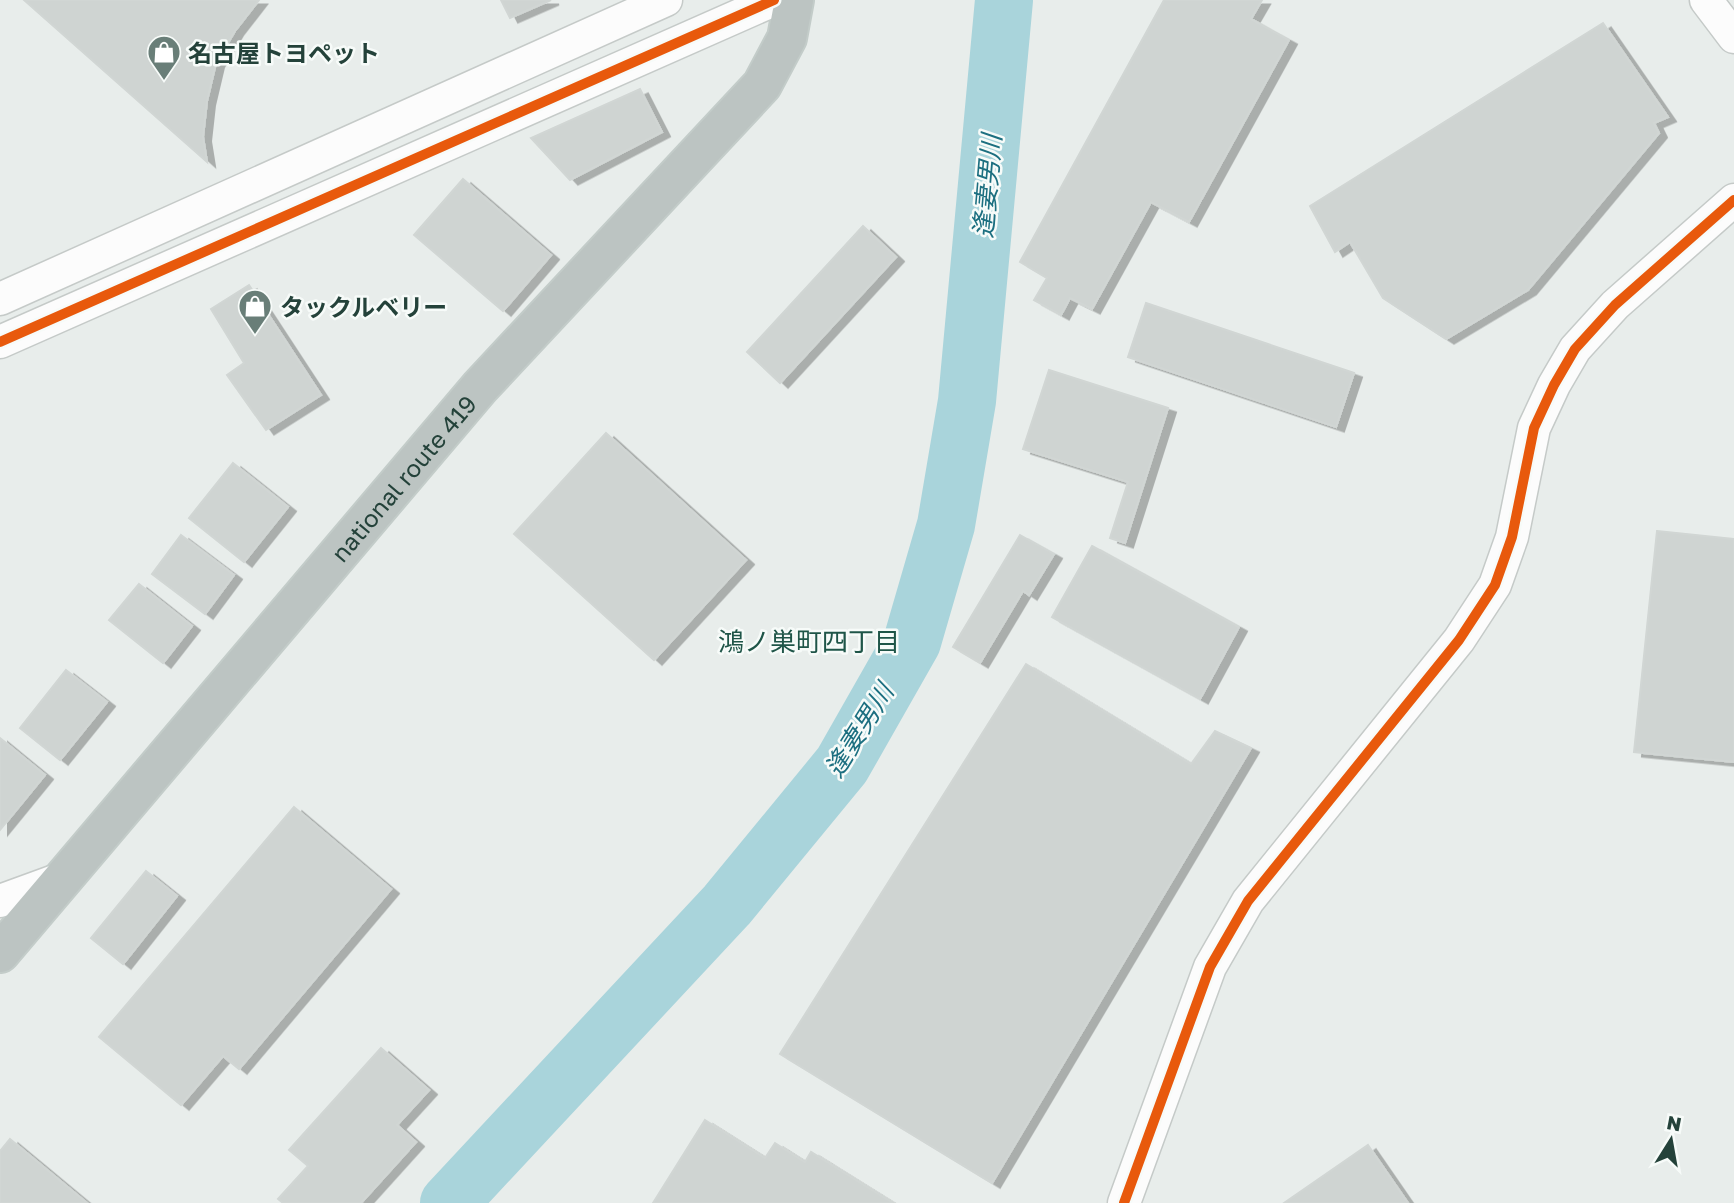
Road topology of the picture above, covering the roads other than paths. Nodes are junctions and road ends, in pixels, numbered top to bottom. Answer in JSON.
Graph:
{"nodes":[{"id":1,"x":666,"y":0,"type":"edge"},
{"id":2,"x":774,"y":0,"type":"edge"},
{"id":3,"x":794,"y":0,"type":"edge"},
{"id":4,"x":1706,"y":0,"type":"edge"},
{"id":5,"x":1734,"y":37,"type":"edge"},
{"id":6,"x":1734,"y":200,"type":"edge"},
{"id":7,"x":0,"y":299,"type":"edge"},
{"id":8,"x":0,"y":342,"type":"edge"},
{"id":9,"x":63,"y":878,"type":"junction"},
{"id":10,"x":0,"y":901,"type":"edge"},
{"id":11,"x":0,"y":953,"type":"edge"},
{"id":12,"x":1124,"y":1203,"type":"edge"}],
"edges":[{"from":1,"to":7,"type":"street"},
{"from":2,"to":8,"type":"street"},
{"from":3,"to":9,"type":"highway","name":"national route 419"},
{"from":4,"to":5,"type":"street"},
{"from":6,"to":12,"type":"street"},
{"from":9,"to":10,"type":"street"},
{"from":9,"to":11,"type":"highway","name":"national route 419"}]}
